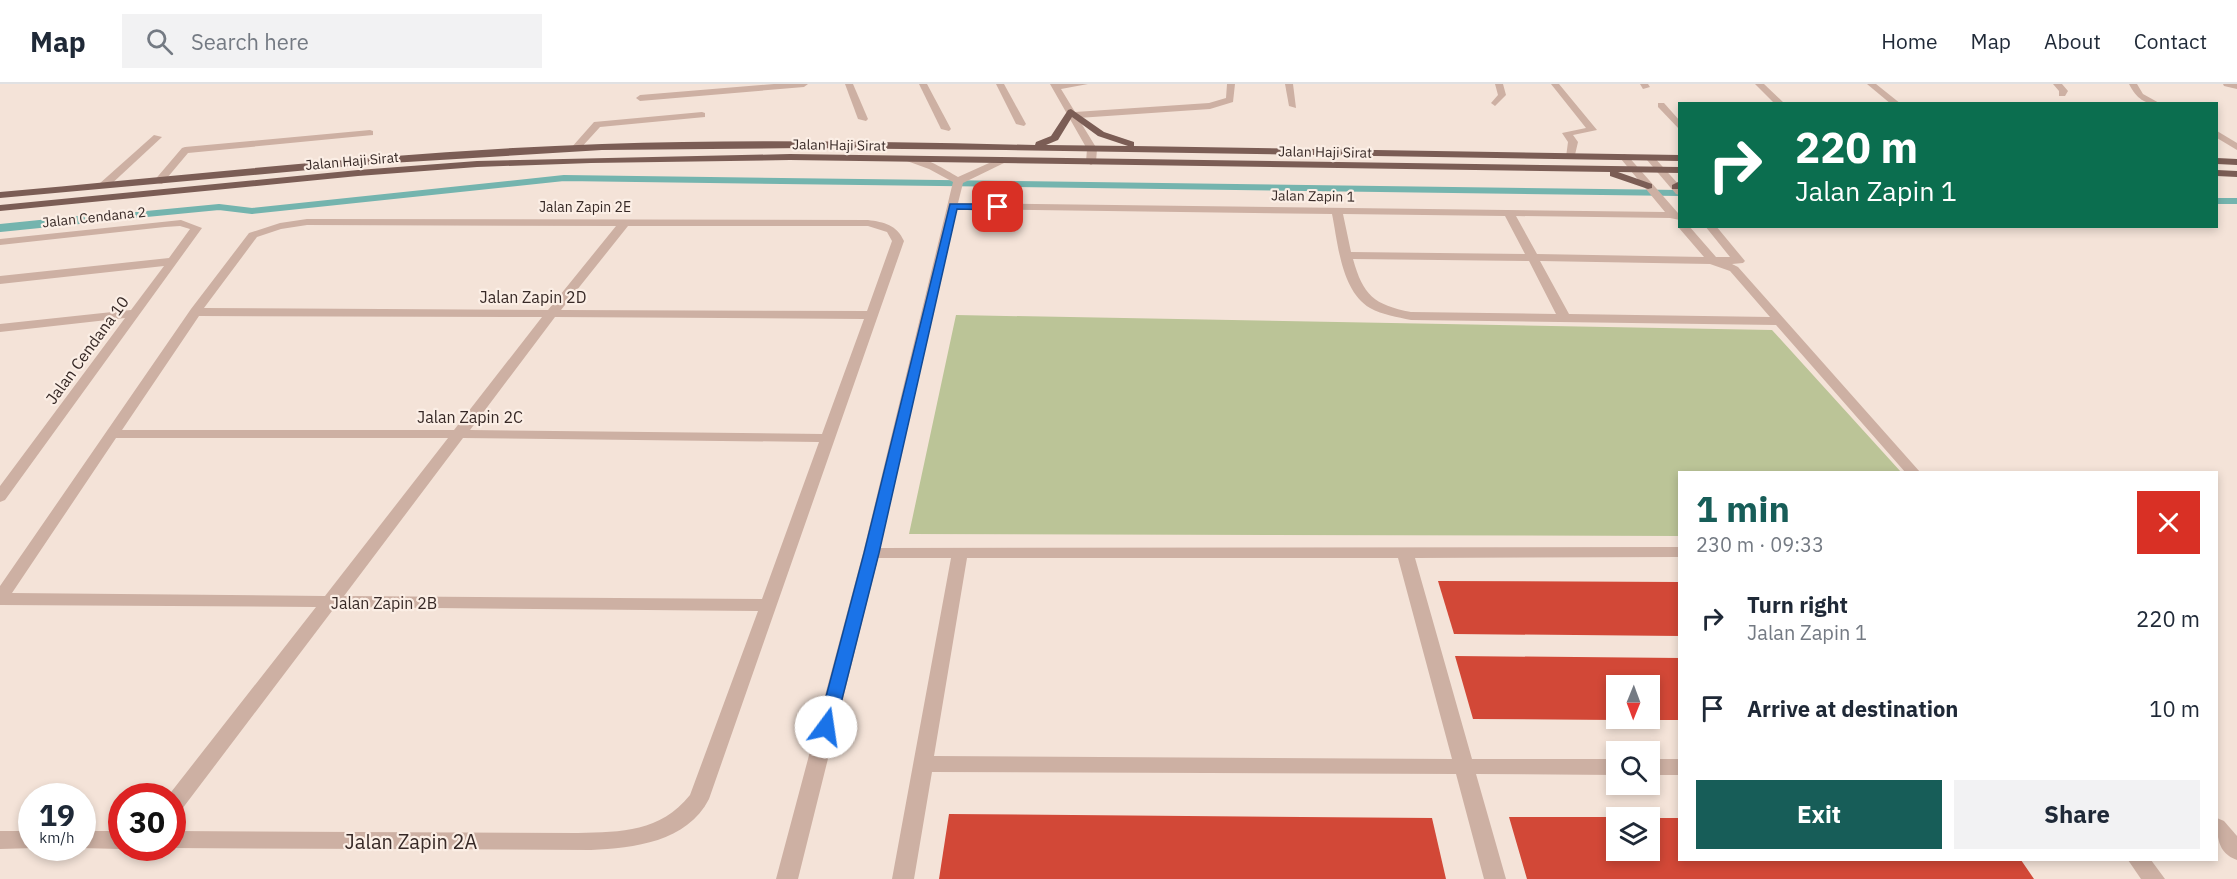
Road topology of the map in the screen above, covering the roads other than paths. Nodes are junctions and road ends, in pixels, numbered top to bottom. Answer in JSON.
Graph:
{"nodes":[{"id":1,"x":804,"y":84,"type":"edge"},
{"id":2,"x":849,"y":84,"type":"edge"},
{"id":3,"x":923,"y":84,"type":"edge"},
{"id":4,"x":1000,"y":84,"type":"edge"},
{"id":5,"x":1084,"y":84,"type":"edge"},
{"id":6,"x":1231,"y":84,"type":"edge"},
{"id":7,"x":1289,"y":84,"type":"edge"},
{"id":8,"x":1499,"y":84,"type":"edge"},
{"id":9,"x":1556,"y":84,"type":"edge"},
{"id":10,"x":1759,"y":84,"type":"edge"},
{"id":11,"x":1871,"y":84,"type":"edge"},
{"id":12,"x":2057,"y":84,"type":"edge"},
{"id":13,"x":2133,"y":84,"type":"edge"},
{"id":14,"x":2227,"y":84,"type":"edge"},
{"id":15,"x":1055,"y":85,"type":"edge"},
{"id":16,"x":2237,"y":86,"type":"edge"},
{"id":17,"x":2062,"y":94,"type":"dead end"},
{"id":18,"x":640,"y":98,"type":"dead end"},
{"id":19,"x":1779,"y":102,"type":"edge"},
{"id":20,"x":1894,"y":102,"type":"edge"},
{"id":21,"x":2153,"y":102,"type":"edge"},
{"id":22,"x":1495,"y":103,"type":"dead end"},
{"id":23,"x":1661,"y":105,"type":"dead end"},
{"id":24,"x":1293,"y":106,"type":"dead end"},
{"id":25,"x":1073,"y":114,"type":"junction"},
{"id":26,"x":702,"y":115,"type":"dead end"},
{"id":27,"x":863,"y":119,"type":"dead end"},
{"id":28,"x":1021,"y":124,"type":"dead end"},
{"id":29,"x":1678,"y":125,"type":"edge"},
{"id":30,"x":946,"y":129,"type":"dead end"},
{"id":31,"x":370,"y":133,"type":"dead end"},
{"id":32,"x":2218,"y":135,"type":"edge"},
{"id":33,"x":157,"y":137,"type":"dead end"},
{"id":34,"x":1006,"y":147,"type":"junction"},
{"id":35,"x":2237,"y":147,"type":"edge"},
{"id":36,"x":576,"y":148,"type":"junction"},
{"id":37,"x":1092,"y":149,"type":"junction"},
{"id":38,"x":1158,"y":150,"type":"junction"},
{"id":39,"x":1571,"y":157,"type":"junction"},
{"id":40,"x":1624,"y":158,"type":"junction"},
{"id":41,"x":1650,"y":158,"type":"junction"},
{"id":42,"x":1678,"y":158,"type":"edge"},
{"id":43,"x":910,"y":159,"type":"junction"},
{"id":44,"x":1001,"y":161,"type":"junction"},
{"id":45,"x":2218,"y":161,"type":"edge"},
{"id":46,"x":1091,"y":162,"type":"junction"},
{"id":47,"x":2237,"y":162,"type":"edge"},
{"id":48,"x":1592,"y":169,"type":"junction"},
{"id":49,"x":1633,"y":170,"type":"junction"},
{"id":50,"x":1660,"y":170,"type":"junction"},
{"id":51,"x":1678,"y":170,"type":"edge"},
{"id":52,"x":2218,"y":174,"type":"edge"},
{"id":53,"x":2237,"y":174,"type":"edge"},
{"id":54,"x":158,"y":182,"type":"junction"},
{"id":55,"x":958,"y":182,"type":"junction"},
{"id":56,"x":103,"y":186,"type":"junction"},
{"id":57,"x":1649,"y":188,"type":"junction"},
{"id":58,"x":1678,"y":188,"type":"edge"},
{"id":59,"x":0,"y":195,"type":"edge"},
{"id":60,"x":954,"y":200,"type":"junction"},
{"id":61,"x":0,"y":208,"type":"edge"},
{"id":62,"x":1337,"y":211,"type":"junction"},
{"id":63,"x":1509,"y":213,"type":"junction"},
{"id":64,"x":1677,"y":219,"type":"edge"},
{"id":65,"x":626,"y":222,"type":"junction"},
{"id":66,"x":191,"y":225,"type":"joint"},
{"id":67,"x":1685,"y":228,"type":"edge"},
{"id":68,"x":1711,"y":228,"type":"edge"},
{"id":69,"x":890,"y":229,"type":"joint"},
{"id":70,"x":0,"y":242,"type":"edge"},
{"id":71,"x":1346,"y":255,"type":"junction"},
{"id":72,"x":1533,"y":258,"type":"junction"},
{"id":73,"x":174,"y":261,"type":"junction"},
{"id":74,"x":1713,"y":261,"type":"junction"},
{"id":75,"x":1736,"y":265,"type":"junction"},
{"id":76,"x":0,"y":280,"type":"edge"},
{"id":77,"x":195,"y":312,"type":"junction"},
{"id":78,"x":135,"y":313,"type":"junction"},
{"id":79,"x":551,"y":314,"type":"junction"},
{"id":80,"x":872,"y":315,"type":"junction"},
{"id":81,"x":1564,"y":316,"type":"junction"},
{"id":82,"x":1779,"y":321,"type":"junction"},
{"id":83,"x":2,"y":330,"type":"edge"},
{"id":84,"x":112,"y":434,"type":"junction"},
{"id":85,"x":459,"y":434,"type":"junction"},
{"id":86,"x":828,"y":438,"type":"junction"},
{"id":87,"x":1912,"y":471,"type":"edge"},
{"id":88,"x":7,"y":480,"type":"edge"},
{"id":89,"x":0,"y":497,"type":"edge"},
{"id":90,"x":1405,"y":552,"type":"junction"},
{"id":91,"x":1678,"y":552,"type":"edge"},
{"id":92,"x":871,"y":553,"type":"junction"},
{"id":93,"x":960,"y":553,"type":"junction"},
{"id":94,"x":0,"y":599,"type":"edge"},
{"id":95,"x":329,"y":603,"type":"junction"},
{"id":96,"x":769,"y":605,"type":"junction"},
{"id":97,"x":923,"y":764,"type":"junction"},
{"id":98,"x":1465,"y":766,"type":"junction"},
{"id":99,"x":1606,"y":766,"type":"edge"},
{"id":100,"x":1660,"y":767,"type":"edge"},
{"id":101,"x":1678,"y":767,"type":"edge"},
{"id":102,"x":186,"y":789,"type":"edge"},
{"id":103,"x":2218,"y":828,"type":"edge"},
{"id":104,"x":0,"y":840,"type":"edge"},
{"id":105,"x":18,"y":840,"type":"edge"},
{"id":106,"x":186,"y":840,"type":"edge"},
{"id":107,"x":2237,"y":851,"type":"edge"},
{"id":108,"x":2140,"y":861,"type":"edge"},
{"id":109,"x":787,"y":879,"type":"edge"},
{"id":110,"x":903,"y":879,"type":"edge"},
{"id":111,"x":1495,"y":879,"type":"edge"},
{"id":112,"x":2154,"y":879,"type":"edge"}],
"edges":[{"from":1,"to":18,"type":"street"},
{"from":2,"to":27,"type":"street"},
{"from":3,"to":30,"type":"street"},
{"from":4,"to":28,"type":"street"},
{"from":5,"to":15,"type":"street"},
{"from":6,"to":25,"type":"street"},
{"from":7,"to":24,"type":"street"},
{"from":8,"to":22,"type":"street"},
{"from":9,"to":39,"type":"street"},
{"from":10,"to":19,"type":"street"},
{"from":11,"to":20,"type":"street"},
{"from":12,"to":17,"type":"street"},
{"from":13,"to":21,"type":"street"},
{"from":14,"to":16,"type":"street"},
{"from":15,"to":25,"type":"street"},
{"from":23,"to":29,"type":"street"},
{"from":25,"to":34,"type":"main road"},
{"from":25,"to":37,"type":"street"},
{"from":25,"to":38,"type":"main road"},
{"from":26,"to":36,"type":"street"},
{"from":31,"to":54,"type":"street"},
{"from":32,"to":35,"type":"street"},
{"from":33,"to":56,"type":"street"},
{"from":34,"to":36,"type":"main road","name":"Jalan Haji Sirat"},
{"from":34,"to":37,"type":"main road","name":"Jalan Haji Sirat"},
{"from":36,"to":54,"type":"main road","name":"Jalan Haji Sirat"},
{"from":37,"to":38,"type":"main road","name":"Jalan Haji Sirat"},
{"from":37,"to":46,"type":"street"},
{"from":38,"to":39,"type":"main road","name":"Jalan Haji Sirat"},
{"from":39,"to":40,"type":"main road","name":"Jalan Haji Sirat"},
{"from":40,"to":41,"type":"main road","name":"Jalan Haji Sirat"},
{"from":40,"to":49,"type":"street"},
{"from":41,"to":42,"type":"main road","name":"Jalan Haji Sirat"},
{"from":41,"to":50,"type":"street"},
{"from":43,"to":44,"type":"main road","name":"Jalan Haji Sirat"},
{"from":43,"to":55,"type":"street"},
{"from":43,"to":61,"type":"main road","name":"Jalan Haji Sirat"},
{"from":44,"to":46,"type":"main road","name":"Jalan Haji Sirat"},
{"from":44,"to":55,"type":"street"},
{"from":45,"to":47,"type":"main road"},
{"from":46,"to":48,"type":"main road","name":"Jalan Haji Sirat"},
{"from":48,"to":49,"type":"main road","name":"Jalan Haji Sirat"},
{"from":48,"to":57,"type":"main road"},
{"from":49,"to":50,"type":"main road","name":"Jalan Haji Sirat"},
{"from":49,"to":57,"type":"street"},
{"from":50,"to":51,"type":"main road","name":"Jalan Haji Sirat"},
{"from":50,"to":58,"type":"street"},
{"from":52,"to":53,"type":"main road"},
{"from":54,"to":56,"type":"main road","name":"Jalan Haji Sirat"},
{"from":55,"to":60,"type":"street"},
{"from":56,"to":59,"type":"main road","name":"Jalan Haji Sirat"},
{"from":57,"to":64,"type":"street"},
{"from":60,"to":62,"type":"street","name":"Jalan Zapin 1"},
{"from":60,"to":92,"type":"street"},
{"from":62,"to":63,"type":"street","name":"Jalan Zapin 1"},
{"from":62,"to":71,"type":"street"},
{"from":63,"to":64,"type":"street","name":"Jalan Zapin 1"},
{"from":63,"to":72,"type":"street"},
{"from":65,"to":69,"type":"street","name":"Jalan Zapin 2E"},
{"from":65,"to":77,"type":"street","name":"Jalan Zapin 2E"},
{"from":65,"to":79,"type":"street"},
{"from":66,"to":70,"type":"street","name":"Jalan Cendana 2"},
{"from":66,"to":73,"type":"street","name":"Jalan Cendana 10"},
{"from":67,"to":74,"type":"street"},
{"from":68,"to":75,"type":"street"},
{"from":69,"to":80,"type":"street","name":"Jalan Zapin 2A"},
{"from":71,"to":72,"type":"street"},
{"from":71,"to":81,"type":"street"},
{"from":72,"to":74,"type":"street"},
{"from":72,"to":81,"type":"street"},
{"from":73,"to":76,"type":"street"},
{"from":73,"to":78,"type":"street","name":"Jalan Cendana 10"},
{"from":74,"to":75,"type":"street"},
{"from":75,"to":82,"type":"street"},
{"from":77,"to":79,"type":"street","name":"Jalan Zapin 2D"},
{"from":77,"to":84,"type":"street","name":"Jalan Zapin 2E"},
{"from":78,"to":83,"type":"street"},
{"from":78,"to":88,"type":"street","name":"Jalan Cendana 10"},
{"from":79,"to":80,"type":"street","name":"Jalan Zapin 2D"},
{"from":79,"to":85,"type":"street"},
{"from":80,"to":86,"type":"street","name":"Jalan Zapin 2A"},
{"from":81,"to":82,"type":"street"},
{"from":82,"to":87,"type":"street"},
{"from":84,"to":85,"type":"street","name":"Jalan Zapin 2C"},
{"from":84,"to":94,"type":"street","name":"Jalan Zapin 2E"},
{"from":85,"to":86,"type":"street","name":"Jalan Zapin 2C"},
{"from":85,"to":95,"type":"street"},
{"from":86,"to":96,"type":"street","name":"Jalan Zapin 2A"},
{"from":88,"to":89,"type":"street","name":"Jalan Cendana 10"},
{"from":90,"to":91,"type":"street"},
{"from":90,"to":93,"type":"street"},
{"from":90,"to":98,"type":"street"},
{"from":92,"to":93,"type":"street"},
{"from":92,"to":109,"type":"street"},
{"from":93,"to":97,"type":"street"},
{"from":94,"to":95,"type":"street","name":"Jalan Zapin 2B"},
{"from":95,"to":96,"type":"street","name":"Jalan Zapin 2B"},
{"from":95,"to":102,"type":"street"},
{"from":96,"to":106,"type":"street","name":"Jalan Zapin 2A"},
{"from":97,"to":98,"type":"street"},
{"from":97,"to":110,"type":"street"},
{"from":98,"to":99,"type":"street"},
{"from":98,"to":111,"type":"street"},
{"from":100,"to":101,"type":"street"},
{"from":103,"to":107,"type":"street"},
{"from":104,"to":105,"type":"street"},
{"from":108,"to":112,"type":"street"}]}
